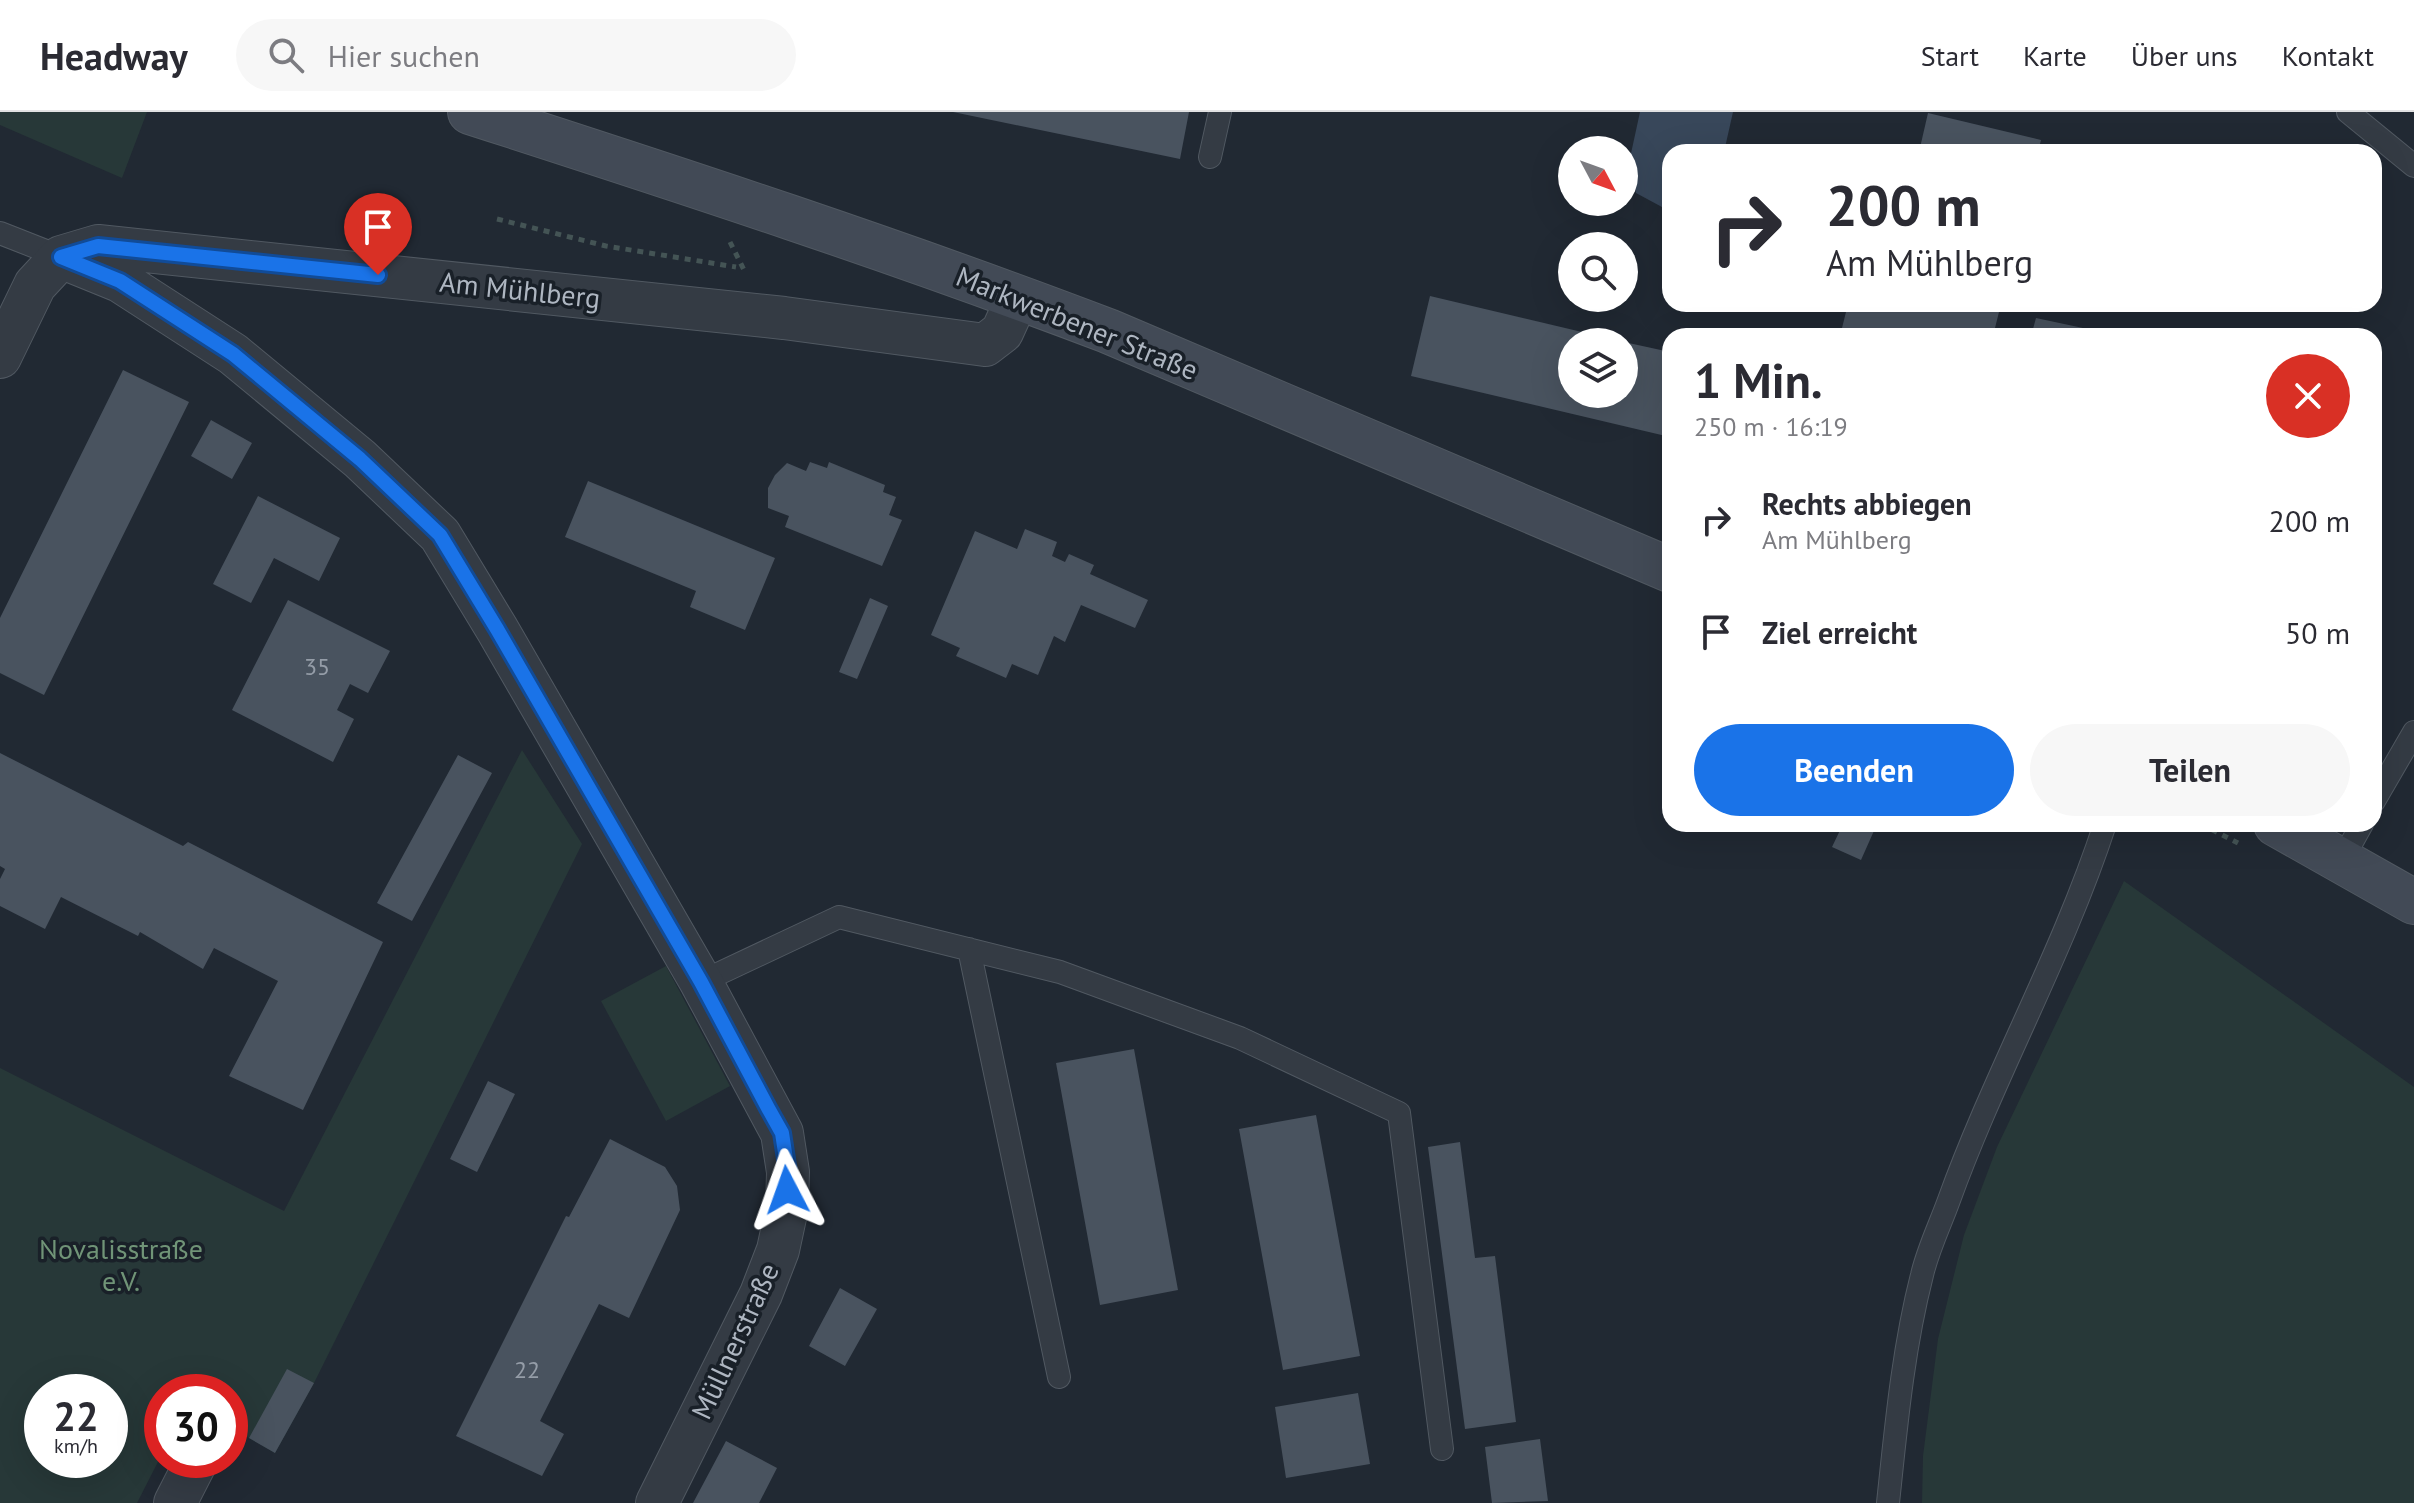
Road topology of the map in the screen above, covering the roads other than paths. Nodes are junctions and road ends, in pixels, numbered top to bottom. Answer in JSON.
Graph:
{"nodes":[{"id":1,"x":470,"y":112,"type":"edge"},
{"id":2,"x":1220,"y":112,"type":"edge"},
{"id":3,"x":2348,"y":112,"type":"edge"},
{"id":4,"x":1210,"y":157,"type":"dead end"},
{"id":5,"x":2414,"y":166,"type":"edge"},
{"id":6,"x":0,"y":233,"type":"edge"},
{"id":7,"x":61,"y":257,"type":"junction"},
{"id":8,"x":1018,"y":297,"type":"junction"},
{"id":9,"x":0,"y":357,"type":"edge"},
{"id":10,"x":1662,"y":567,"type":"edge"},
{"id":11,"x":2414,"y":732,"type":"edge"},
{"id":12,"x":2382,"y":787,"type":"edge"},
{"id":13,"x":2102,"y":832,"type":"edge"},
{"id":14,"x":2310,"y":832,"type":"edge"},
{"id":15,"x":2352,"y":842,"type":"edge"},
{"id":16,"x":2414,"y":902,"type":"edge"},
{"id":17,"x":969,"y":949,"type":"junction"},
{"id":18,"x":701,"y":982,"type":"junction"},
{"id":19,"x":1059,"y":1377,"type":"dead end"},
{"id":20,"x":1442,"y":1449,"type":"dead end"},
{"id":21,"x":188,"y":1478,"type":"edge"},
{"id":22,"x":175,"y":1503,"type":"edge"},
{"id":23,"x":657,"y":1503,"type":"edge"},
{"id":24,"x":1888,"y":1503,"type":"edge"}],
"edges":[{"from":1,"to":8,"type":"main road","name":"Markwerbener Straße"},
{"from":2,"to":4,"type":"lane"},
{"from":3,"to":5,"type":"lane"},
{"from":6,"to":7,"type":"lane"},
{"from":7,"to":8,"type":"street","name":"Am Mühlberg"},
{"from":7,"to":9,"type":"street"},
{"from":7,"to":18,"type":"street","name":"Müllnerstraße"},
{"from":8,"to":10,"type":"main road","name":"Markwerbener Straße"},
{"from":11,"to":12,"type":"lane"},
{"from":13,"to":24,"type":"lane"},
{"from":14,"to":15,"type":"main road"},
{"from":15,"to":16,"type":"main road"},
{"from":17,"to":18,"type":"lane"},
{"from":17,"to":19,"type":"lane"},
{"from":17,"to":20,"type":"lane"},
{"from":18,"to":23,"type":"street","name":"Müllnerstraße"},
{"from":21,"to":22,"type":"street"}]}
